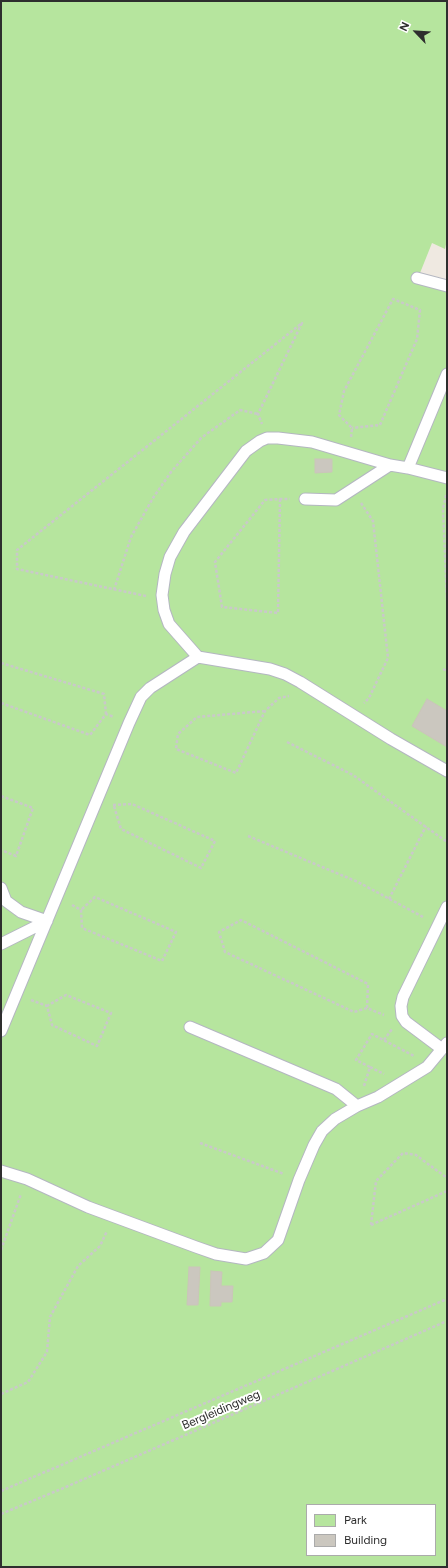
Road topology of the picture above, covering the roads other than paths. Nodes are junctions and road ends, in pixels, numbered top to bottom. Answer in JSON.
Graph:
{"nodes":[{"id":1,"x":417,"y":278,"type":"dead end"},
{"id":2,"x":447,"y":286,"type":"edge"},
{"id":3,"x":447,"y":374,"type":"edge"},
{"id":4,"x":390,"y":465,"type":"junction"},
{"id":5,"x":408,"y":468,"type":"junction"},
{"id":6,"x":447,"y":478,"type":"edge"},
{"id":7,"x":305,"y":499,"type":"dead end"},
{"id":8,"x":198,"y":658,"type":"junction"},
{"id":9,"x":447,"y":771,"type":"edge"},
{"id":10,"x":1,"y":888,"type":"edge"},
{"id":11,"x":447,"y":907,"type":"edge"},
{"id":12,"x":48,"y":921,"type":"junction"},
{"id":13,"x":1,"y":944,"type":"edge"},
{"id":14,"x":190,"y":1027,"type":"dead end"},
{"id":15,"x":1,"y":1031,"type":"edge"},
{"id":16,"x":444,"y":1046,"type":"edge"},
{"id":17,"x":357,"y":1106,"type":"junction"},
{"id":18,"x":1,"y":1171,"type":"edge"}],
"edges":[{"from":1,"to":2,"type":"lane"},
{"from":3,"to":5,"type":"lane"},
{"from":4,"to":5,"type":"lane"},
{"from":4,"to":7,"type":"lane"},
{"from":4,"to":8,"type":"lane"},
{"from":5,"to":6,"type":"lane"},
{"from":8,"to":9,"type":"lane"},
{"from":8,"to":12,"type":"lane"},
{"from":10,"to":12,"type":"lane"},
{"from":11,"to":16,"type":"lane"},
{"from":12,"to":13,"type":"lane"},
{"from":12,"to":15,"type":"lane"},
{"from":14,"to":17,"type":"lane"},
{"from":16,"to":17,"type":"lane"},
{"from":17,"to":18,"type":"lane"}]}
